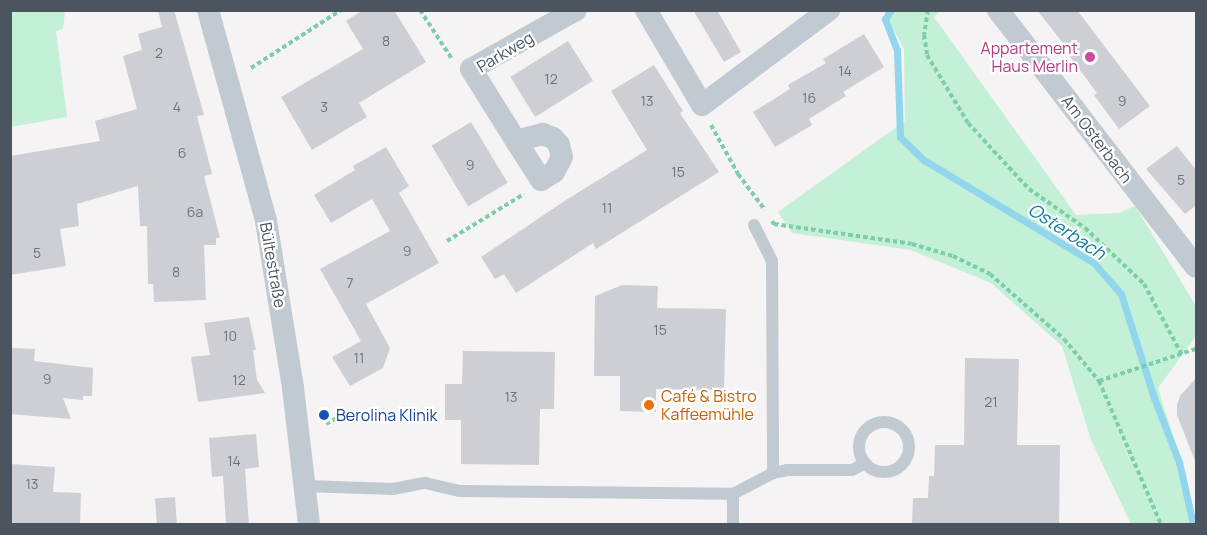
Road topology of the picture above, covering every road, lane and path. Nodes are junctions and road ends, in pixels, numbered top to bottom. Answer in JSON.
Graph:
{"nodes":[{"id":1,"x":207,"y":10,"type":"edge"},
{"id":2,"x":341,"y":10,"type":"edge"},
{"id":3,"x":420,"y":10,"type":"edge"},
{"id":4,"x":576,"y":10,"type":"edge"},
{"id":5,"x":646,"y":10,"type":"edge"},
{"id":6,"x":830,"y":10,"type":"edge"},
{"id":7,"x":928,"y":10,"type":"edge"},
{"id":8,"x":998,"y":10,"type":"edge"},
{"id":9,"x":251,"y":68,"type":"dead end"},
{"id":10,"x":471,"y":69,"type":"junction"},
{"id":11,"x":702,"y":105,"type":"junction"},
{"id":12,"x":516,"y":141,"type":"junction"},
{"id":13,"x":541,"y":180,"type":"junction"},
{"id":14,"x":754,"y":225,"type":"dead end"},
{"id":15,"x":447,"y":241,"type":"dead end"},
{"id":16,"x":1197,"y":267,"type":"edge"},
{"id":17,"x":1197,"y":349,"type":"edge"},
{"id":18,"x":1182,"y":355,"type":"junction"},
{"id":19,"x":1099,"y":381,"type":"junction"},
{"id":20,"x":346,"y":413,"type":"dead end"},
{"id":21,"x":326,"y":424,"type":"dead end"},
{"id":22,"x":865,"y":463,"type":"junction"},
{"id":23,"x":773,"y":473,"type":"junction"},
{"id":24,"x":306,"y":486,"type":"junction"},
{"id":25,"x":733,"y":494,"type":"junction"},
{"id":26,"x":309,"y":525,"type":"edge"},
{"id":27,"x":733,"y":525,"type":"edge"},
{"id":28,"x":1161,"y":525,"type":"edge"}],
"edges":[{"from":1,"to":24,"type":"street","name":"Bültestraße"},
{"from":2,"to":9,"type":"path"},
{"from":3,"to":10,"type":"path"},
{"from":4,"to":10,"type":"street","name":"Parkweg"},
{"from":5,"to":11,"type":"street"},
{"from":6,"to":11,"type":"street"},
{"from":7,"to":18,"type":"path"},
{"from":8,"to":16,"type":"street","name":"Am Osterbach"},
{"from":10,"to":12,"type":"street","name":"Parkweg"},
{"from":11,"to":19,"type":"path"},
{"from":12,"to":13,"type":"street","name":"Parkweg"},
{"from":12,"to":13,"type":"street"},
{"from":13,"to":15,"type":"path"},
{"from":14,"to":23,"type":"lane"},
{"from":17,"to":18,"type":"path"},
{"from":18,"to":19,"type":"path"},
{"from":19,"to":28,"type":"path"},
{"from":20,"to":21,"type":"path"},
{"from":22,"to":22,"type":"lane"},
{"from":22,"to":23,"type":"lane"},
{"from":23,"to":25,"type":"lane"},
{"from":24,"to":25,"type":"lane"},
{"from":24,"to":26,"type":"street","name":"Bültestraße"},
{"from":25,"to":27,"type":"lane"}]}
